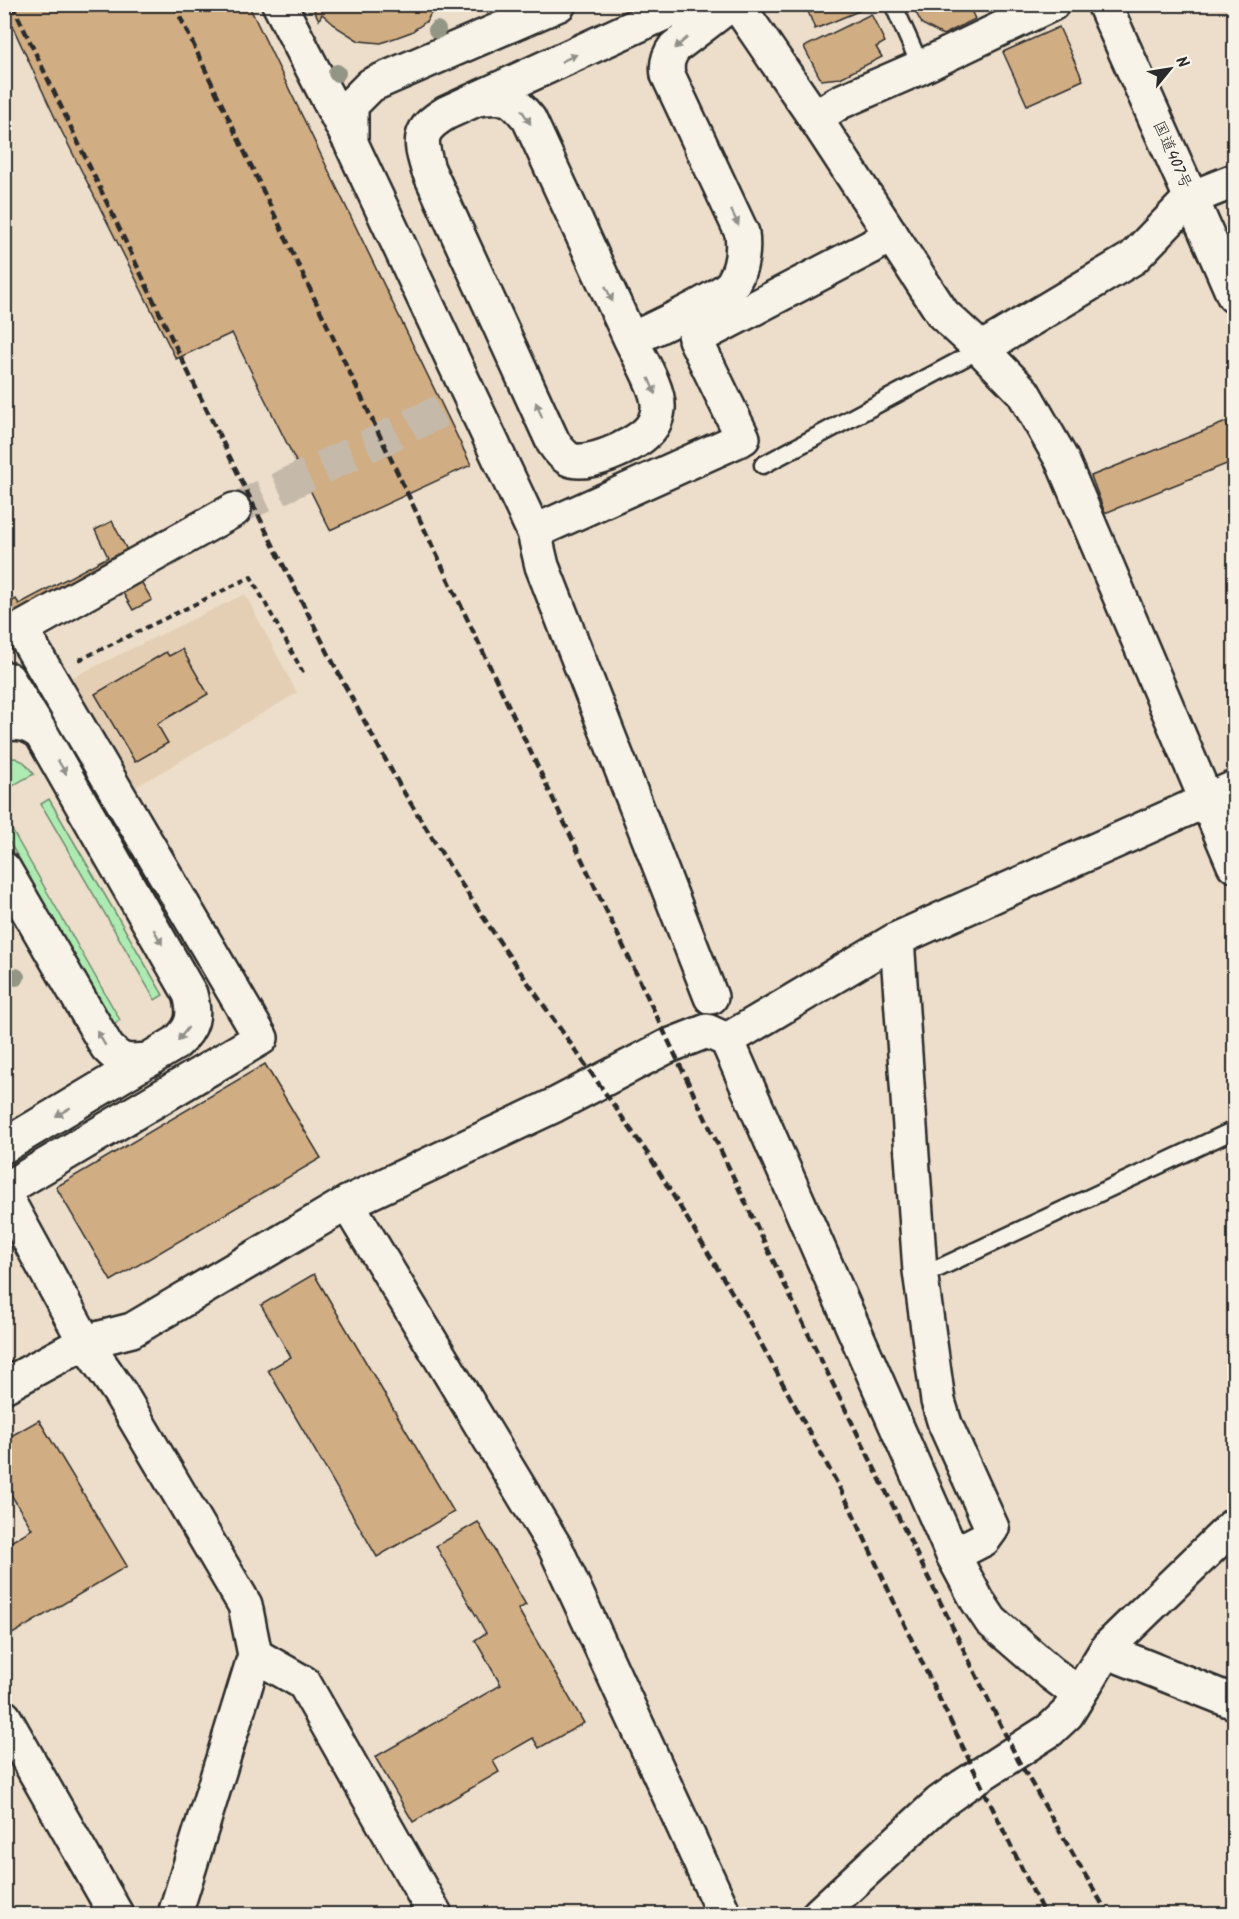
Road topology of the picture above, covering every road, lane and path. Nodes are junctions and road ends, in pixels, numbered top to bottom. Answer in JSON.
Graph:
{"nodes":[{"id":1,"x":279,"y":4,"type":"edge"},
{"id":2,"x":559,"y":4,"type":"edge"},
{"id":3,"x":678,"y":4,"type":"edge"},
{"id":4,"x":723,"y":4,"type":"edge"},
{"id":5,"x":737,"y":4,"type":"edge"},
{"id":6,"x":893,"y":4,"type":"edge"},
{"id":7,"x":1052,"y":4,"type":"edge"},
{"id":8,"x":1104,"y":4,"type":"edge"},
{"id":9,"x":921,"y":67,"type":"junction"},
{"id":10,"x":477,"y":99,"type":"junction"},
{"id":11,"x":815,"y":118,"type":"junction"},
{"id":12,"x":351,"y":143,"type":"junction"},
{"id":13,"x":1234,"y":181,"type":"edge"},
{"id":14,"x":1191,"y":198,"type":"junction"},
{"id":15,"x":891,"y":234,"type":"junction"},
{"id":16,"x":1234,"y":296,"type":"edge"},
{"id":17,"x":631,"y":340,"type":"junction"},
{"id":18,"x":981,"y":349,"type":"junction"},
{"id":19,"x":763,"y":465,"type":"dead end"},
{"id":20,"x":234,"y":510,"type":"tunnel mouth"},
{"id":21,"x":534,"y":532,"type":"junction"},
{"id":22,"x":48,"y":675,"type":"junction"},
{"id":23,"x":6,"y":676,"type":"edge"},
{"id":24,"x":305,"y":676,"type":"dead end"},
{"id":25,"x":5,"y":724,"type":"edge"},
{"id":26,"x":41,"y":733,"type":"junction"},
{"id":27,"x":1221,"y":794,"type":"edge"},
{"id":28,"x":1234,"y":865,"type":"edge"},
{"id":29,"x":4,"y":869,"type":"edge"},
{"id":30,"x":897,"y":939,"type":"junction"},
{"id":31,"x":711,"y":997,"type":"dead end"},
{"id":32,"x":727,"y":1040,"type":"junction"},
{"id":33,"x":149,"y":1060,"type":"junction"},
{"id":34,"x":1234,"y":1130,"type":"edge"},
{"id":35,"x":4,"y":1146,"type":"edge"},
{"id":36,"x":4,"y":1192,"type":"edge"},
{"id":37,"x":347,"y":1203,"type":"junction"},
{"id":38,"x":920,"y":1271,"type":"junction"},
{"id":39,"x":85,"y":1342,"type":"junction"},
{"id":40,"x":4,"y":1386,"type":"edge"},
{"id":41,"x":1234,"y":1525,"type":"edge"},
{"id":42,"x":953,"y":1555,"type":"junction"},
{"id":43,"x":1108,"y":1647,"type":"junction"},
{"id":44,"x":255,"y":1654,"type":"junction"},
{"id":45,"x":1079,"y":1694,"type":"junction"},
{"id":46,"x":1234,"y":1702,"type":"edge"},
{"id":47,"x":4,"y":1717,"type":"edge"},
{"id":48,"x":116,"y":1914,"type":"edge"},
{"id":49,"x":175,"y":1914,"type":"edge"},
{"id":50,"x":435,"y":1914,"type":"edge"},
{"id":51,"x":724,"y":1914,"type":"edge"},
{"id":52,"x":819,"y":1914,"type":"edge"}],
"edges":[{"from":1,"to":12,"type":"main road"},
{"from":2,"to":12,"type":"main road"},
{"from":10,"to":3,"type":"main road","one_way":true},
{"from":4,"to":17,"type":"main road","one_way":true},
{"from":5,"to":11,"type":"main road"},
{"from":6,"to":9,"type":"lane"},
{"from":7,"to":9,"type":"main road"},
{"from":8,"to":14,"type":"main road","name":"国道407号"},
{"from":9,"to":11,"type":"main road"},
{"from":10,"to":17,"type":"main road","one_way":true},
{"from":17,"to":10,"type":"main road","one_way":true},
{"from":11,"to":15,"type":"main road"},
{"from":12,"to":21,"type":"main road"},
{"from":13,"to":14,"type":"main road","name":"国道407号"},
{"from":14,"to":16,"type":"main road"},
{"from":14,"to":18,"type":"main road"},
{"from":15,"to":18,"type":"main road"},
{"from":15,"to":21,"type":"main road"},
{"from":18,"to":19,"type":"lane"},
{"from":18,"to":27,"type":"main road"},
{"from":20,"to":22,"type":"main road"},
{"from":21,"to":31,"type":"main road"},
{"from":22,"to":24,"type":"path"},
{"from":22,"to":36,"type":"main road"},
{"from":23,"to":25,"type":"main road"},
{"from":23,"to":26,"type":"main road"},
{"from":25,"to":26,"type":"main road"},
{"from":26,"to":33,"type":"main road","one_way":true},
{"from":27,"to":28,"type":"main road"},
{"from":27,"to":30,"type":"main road"},
{"from":33,"to":29,"type":"main road","one_way":true},
{"from":30,"to":32,"type":"main road"},
{"from":30,"to":38,"type":"main road"},
{"from":32,"to":37,"type":"main road"},
{"from":32,"to":42,"type":"main road"},
{"from":33,"to":35,"type":"main road","one_way":true},
{"from":34,"to":38,"type":"lane"},
{"from":36,"to":39,"type":"main road"},
{"from":37,"to":39,"type":"main road"},
{"from":37,"to":51,"type":"main road"},
{"from":38,"to":42,"type":"main road"},
{"from":39,"to":40,"type":"main road"},
{"from":39,"to":44,"type":"main road"},
{"from":41,"to":43,"type":"main road"},
{"from":42,"to":45,"type":"main road"},
{"from":43,"to":45,"type":"main road"},
{"from":43,"to":46,"type":"main road"},
{"from":44,"to":49,"type":"main road"},
{"from":44,"to":50,"type":"main road"},
{"from":45,"to":52,"type":"main road"},
{"from":47,"to":48,"type":"main road"}]}
